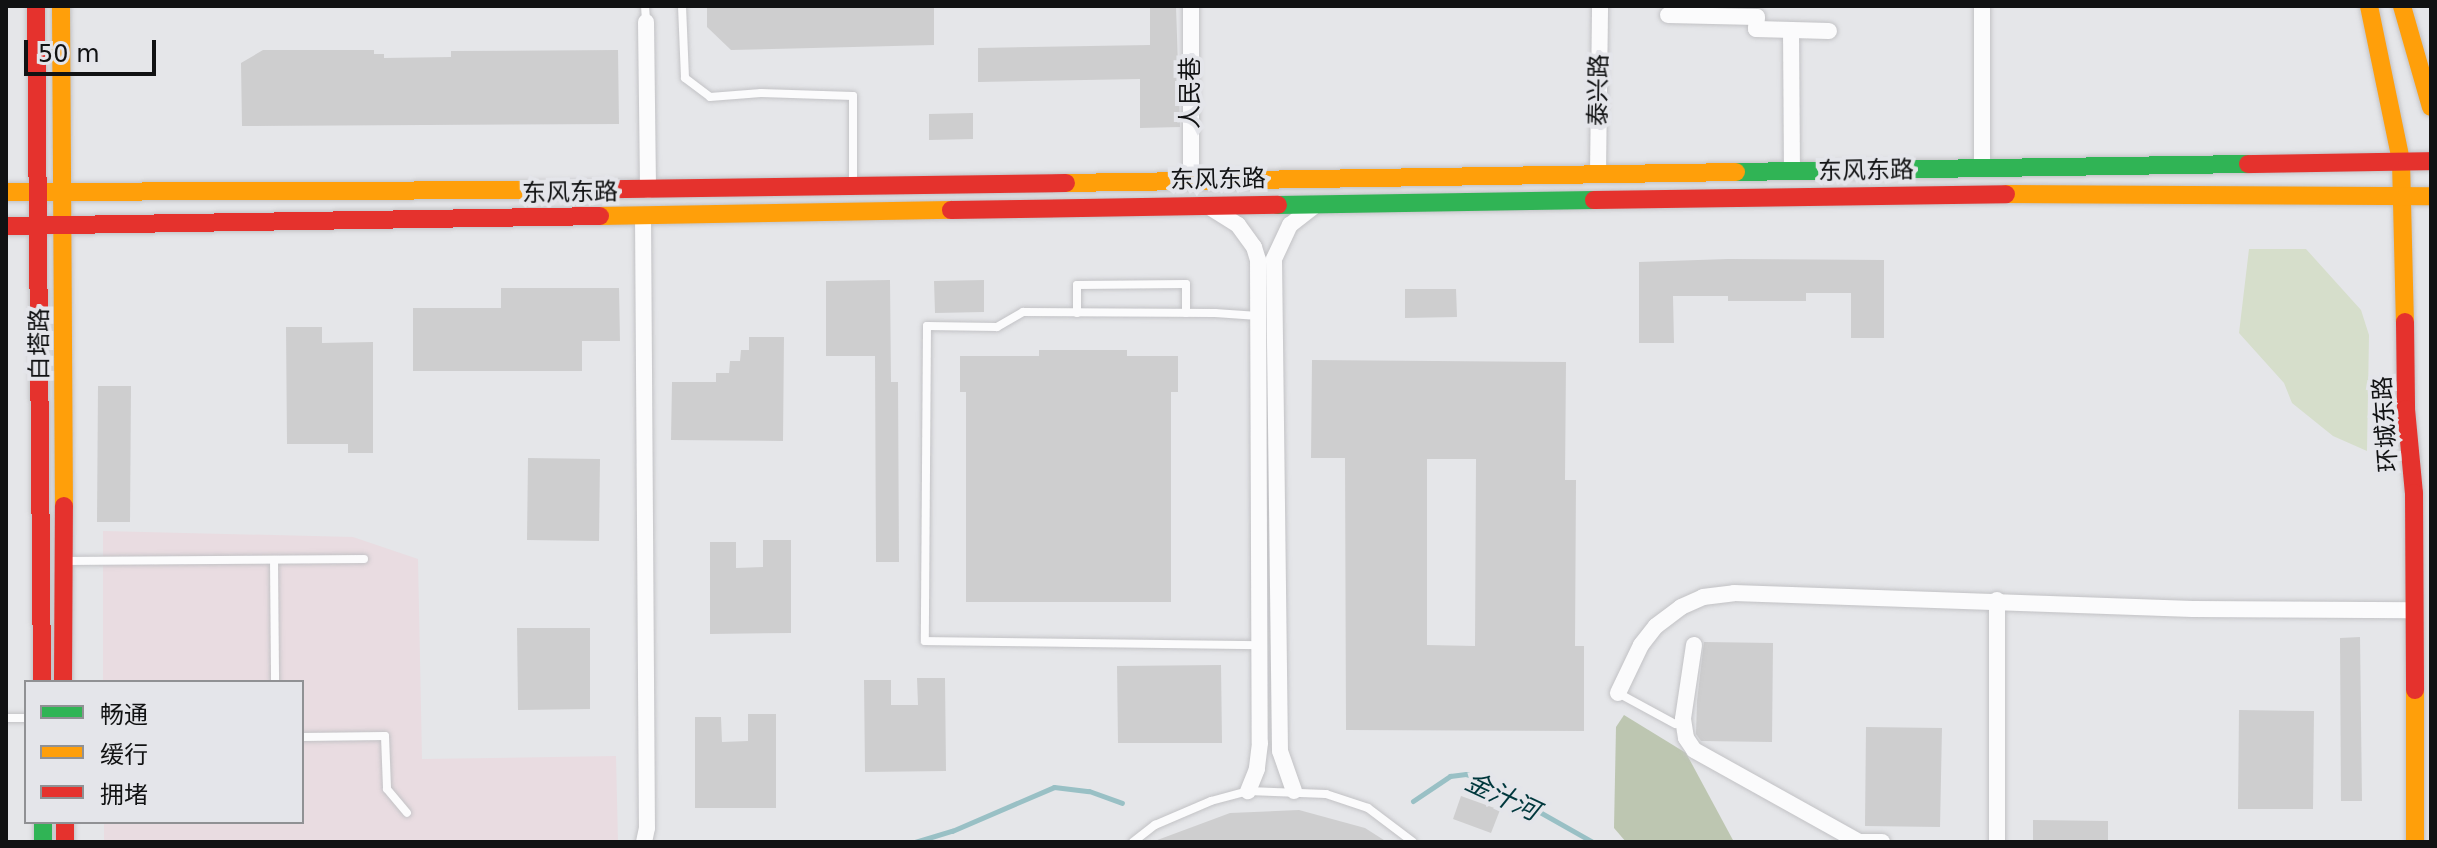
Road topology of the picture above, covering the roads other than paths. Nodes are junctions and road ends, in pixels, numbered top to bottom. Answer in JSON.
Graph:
{"nodes":[{"id":1,"x":36,"y":6,"type":"edge"},
{"id":2,"x":61,"y":6,"type":"edge"},
{"id":3,"x":682,"y":6,"type":"edge"},
{"id":4,"x":1191,"y":6,"type":"edge"},
{"id":5,"x":1600,"y":6,"type":"edge"},
{"id":6,"x":1982,"y":6,"type":"edge"},
{"id":7,"x":2369,"y":6,"type":"edge"},
{"id":8,"x":2402,"y":6,"type":"edge"},
{"id":9,"x":1757,"y":11,"type":"edge"},
{"id":10,"x":645,"y":14,"type":"edge"},
{"id":11,"x":1668,"y":15,"type":"dead end"},
{"id":12,"x":1791,"y":30,"type":"junction"},
{"id":13,"x":1829,"y":31,"type":"dead end"},
{"id":14,"x":2431,"y":107,"type":"edge"},
{"id":15,"x":2401,"y":161,"type":"junction"},
{"id":16,"x":2431,"y":161,"type":"edge"},
{"id":17,"x":1982,"y":168,"type":"junction"},
{"id":18,"x":1792,"y":171,"type":"junction"},
{"id":19,"x":1598,"y":174,"type":"junction"},
{"id":20,"x":1191,"y":179,"type":"junction"},
{"id":21,"x":1171,"y":180,"type":"junction"},
{"id":22,"x":853,"y":186,"type":"junction"},
{"id":23,"x":648,"y":190,"type":"junction"},
{"id":24,"x":37,"y":191,"type":"junction"},
{"id":25,"x":6,"y":192,"type":"edge"},
{"id":26,"x":64,"y":192,"type":"junction"},
{"id":27,"x":2404,"y":196,"type":"junction"},
{"id":28,"x":2431,"y":196,"type":"edge"},
{"id":29,"x":1321,"y":202,"type":"junction"},
{"id":30,"x":1198,"y":204,"type":"junction"},
{"id":31,"x":1170,"y":205,"type":"junction"},
{"id":32,"x":643,"y":215,"type":"junction"},
{"id":33,"x":65,"y":225,"type":"junction"},
{"id":34,"x":6,"y":226,"type":"edge"},
{"id":35,"x":37,"y":226,"type":"junction"},
{"id":36,"x":1077,"y":313,"type":"junction"},
{"id":37,"x":1186,"y":313,"type":"junction"},
{"id":38,"x":1258,"y":316,"type":"junction"},
{"id":39,"x":364,"y":559,"type":"dead end"},
{"id":40,"x":274,"y":560,"type":"junction"},
{"id":41,"x":62,"y":561,"type":"junction"},
{"id":42,"x":1997,"y":600,"type":"junction"},
{"id":43,"x":2414,"y":610,"type":"junction"},
{"id":44,"x":1260,"y":645,"type":"junction"},
{"id":45,"x":1694,"y":645,"type":"dead end"},
{"id":46,"x":42,"y":680,"type":"edge"},
{"id":47,"x":63,"y":680,"type":"edge"},
{"id":48,"x":275,"y":680,"type":"edge"},
{"id":49,"x":1618,"y":693,"type":"joint"},
{"id":50,"x":1675,"y":724,"type":"dead end"},
{"id":51,"x":304,"y":737,"type":"edge"},
{"id":52,"x":1248,"y":791,"type":"junction"},
{"id":53,"x":1294,"y":791,"type":"junction"},
{"id":54,"x":407,"y":813,"type":"dead end"},
{"id":55,"x":644,"y":842,"type":"edge"},
{"id":56,"x":1133,"y":842,"type":"edge"},
{"id":57,"x":1413,"y":842,"type":"edge"},
{"id":58,"x":1882,"y":842,"type":"edge"},
{"id":59,"x":1997,"y":842,"type":"edge"},
{"id":60,"x":2415,"y":842,"type":"edge"}],
"edges":[{"from":1,"to":24,"type":"main road","name":"白塔路"},
{"from":2,"to":26,"type":"main road","name":"白塔路"},
{"from":3,"to":22,"type":"lane"},
{"from":4,"to":20,"type":"street","name":"人民巷"},
{"from":5,"to":19,"type":"street","name":"泰兴路"},
{"from":6,"to":17,"type":"street"},
{"from":7,"to":15,"type":"main road","name":"环城东路"},
{"from":8,"to":14,"type":"main road"},
{"from":9,"to":11,"type":"street"},
{"from":9,"to":12,"type":"street"},
{"from":10,"to":23,"type":"street"},
{"from":12,"to":13,"type":"street"},
{"from":12,"to":18,"type":"street"},
{"from":15,"to":16,"type":"main road","name":"东风东路"},
{"from":15,"to":17,"type":"main road","name":"东风东路"},
{"from":15,"to":27,"type":"main road","name":"环城东路"},
{"from":17,"to":18,"type":"main road","name":"东风东路"},
{"from":18,"to":19,"type":"main road","name":"东风东路"},
{"from":19,"to":20,"type":"main road","name":"东风东路"},
{"from":20,"to":21,"type":"main road","name":"东风东路"},
{"from":21,"to":22,"type":"main road","name":"东风东路"},
{"from":21,"to":31,"type":"main road"},
{"from":22,"to":23,"type":"main road","name":"东风东路"},
{"from":23,"to":26,"type":"main road","name":"东风东路"},
{"from":24,"to":25,"type":"main road","name":"东风东路"},
{"from":24,"to":26,"type":"main road","name":"东风东路"},
{"from":24,"to":35,"type":"main road","name":"白塔路"},
{"from":26,"to":33,"type":"main road","name":"白塔路"},
{"from":27,"to":28,"type":"main road","name":"东风东路"},
{"from":27,"to":29,"type":"main road","name":"东风东路"},
{"from":27,"to":43,"type":"main road","name":"环城东路"},
{"from":29,"to":30,"type":"main road","name":"东风东路"},
{"from":29,"to":53,"type":"street"},
{"from":30,"to":31,"type":"main road","name":"东风东路"},
{"from":30,"to":38,"type":"street"},
{"from":31,"to":32,"type":"main road","name":"东风东路"},
{"from":32,"to":33,"type":"main road","name":"东风东路"},
{"from":32,"to":55,"type":"street"},
{"from":33,"to":35,"type":"main road","name":"东风东路"},
{"from":33,"to":41,"type":"main road","name":"白塔路"},
{"from":34,"to":35,"type":"main road","name":"东风东路"},
{"from":35,"to":46,"type":"main road","name":"白塔路"},
{"from":36,"to":37,"type":"lane"},
{"from":36,"to":37,"type":"lane"},
{"from":36,"to":44,"type":"lane"},
{"from":37,"to":38,"type":"lane"},
{"from":38,"to":44,"type":"street"},
{"from":39,"to":40,"type":"lane"},
{"from":40,"to":41,"type":"lane"},
{"from":40,"to":48,"type":"lane"},
{"from":41,"to":47,"type":"main road","name":"白塔路"},
{"from":42,"to":43,"type":"street"},
{"from":42,"to":49,"type":"street"},
{"from":42,"to":59,"type":"street"},
{"from":43,"to":60,"type":"main road","name":"环城东路"},
{"from":44,"to":52,"type":"street"},
{"from":45,"to":58,"type":"street"},
{"from":49,"to":50,"type":"lane"},
{"from":51,"to":54,"type":"lane"},
{"from":52,"to":53,"type":"lane"},
{"from":52,"to":56,"type":"lane"},
{"from":53,"to":57,"type":"lane"}]}
